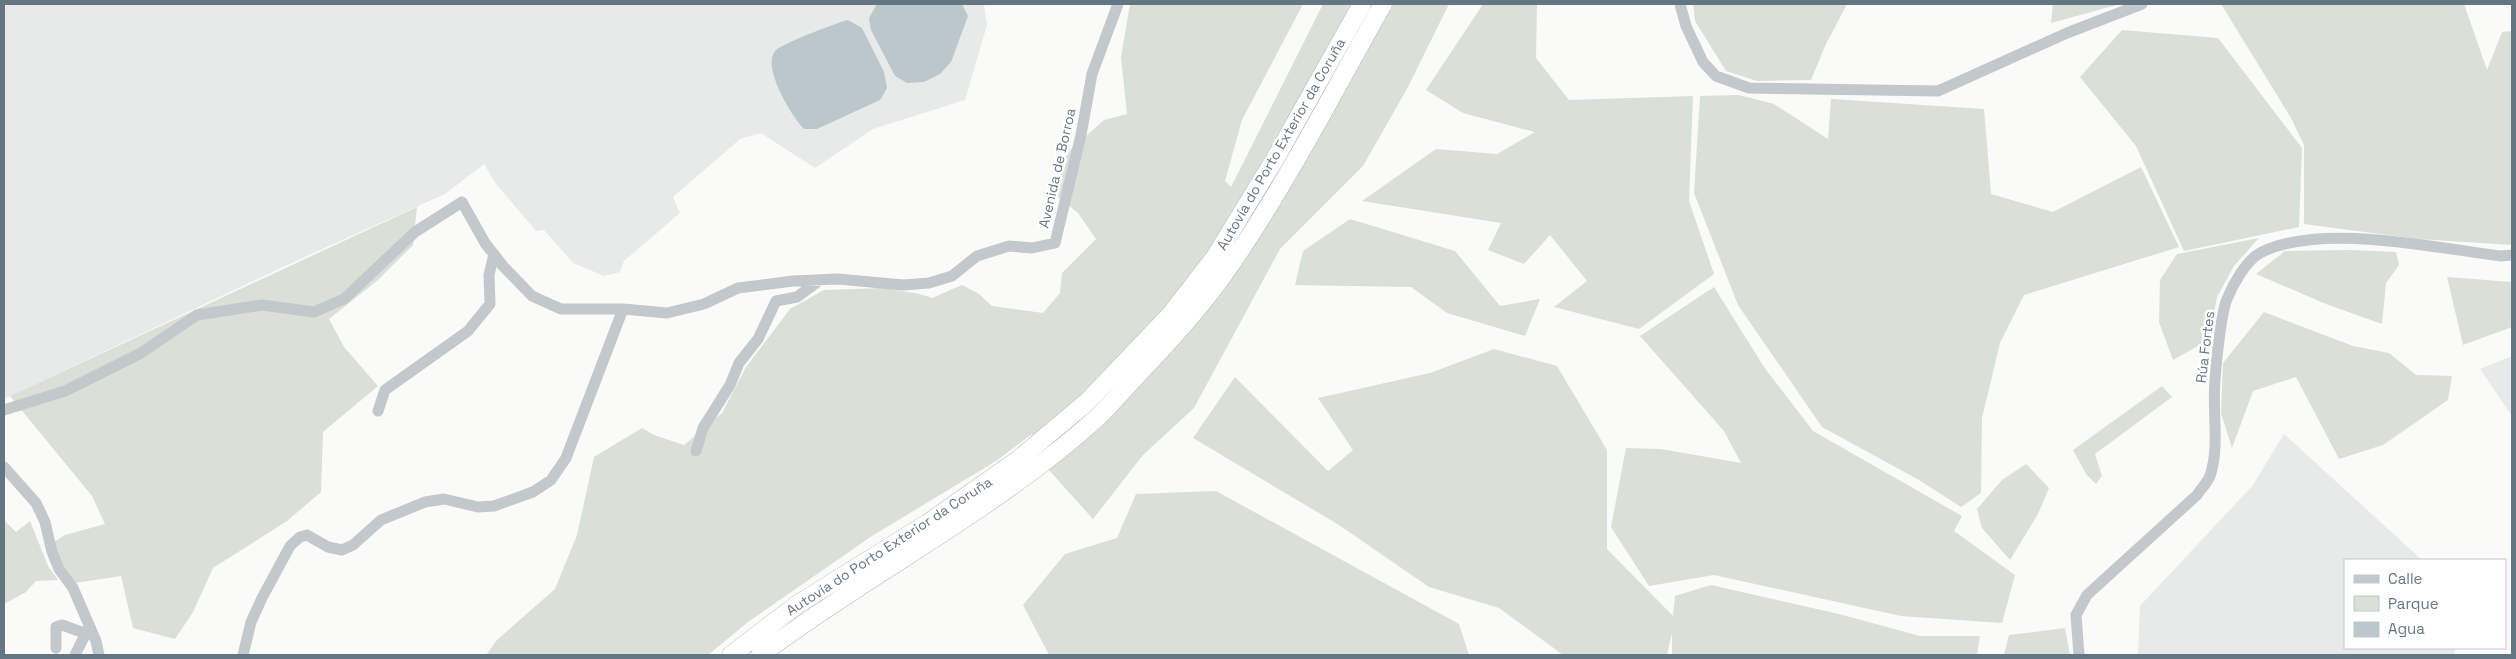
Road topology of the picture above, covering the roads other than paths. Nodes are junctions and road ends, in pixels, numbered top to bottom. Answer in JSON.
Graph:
{"nodes":[{"id":1,"x":1118,"y":4,"type":"edge"},
{"id":2,"x":1362,"y":4,"type":"edge"},
{"id":3,"x":1383,"y":4,"type":"edge"},
{"id":4,"x":1680,"y":4,"type":"edge"},
{"id":5,"x":2142,"y":4,"type":"edge"},
{"id":6,"x":494,"y":254,"type":"junction"},
{"id":7,"x":2512,"y":255,"type":"edge"},
{"id":8,"x":820,"y":280,"type":"junction"},
{"id":9,"x":623,"y":309,"type":"junction"},
{"id":10,"x":4,"y":410,"type":"edge"},
{"id":11,"x":378,"y":411,"type":"dead end"},
{"id":12,"x":696,"y":451,"type":"dead end"},
{"id":13,"x":4,"y":467,"type":"edge"},
{"id":14,"x":87,"y":631,"type":"junction"},
{"id":15,"x":56,"y":648,"type":"dead end"},
{"id":16,"x":75,"y":655,"type":"edge"},
{"id":17,"x":99,"y":655,"type":"edge"},
{"id":18,"x":243,"y":655,"type":"edge"},
{"id":19,"x":731,"y":655,"type":"edge"},
{"id":20,"x":760,"y":655,"type":"edge"},
{"id":21,"x":2079,"y":655,"type":"edge"}],
"edges":[{"from":1,"to":8,"type":"street","name":"Avenida de Borroa"},
{"from":2,"to":19,"type":"highway","name":"Autovía do Porto Exterior da Coruña"},
{"from":3,"to":20,"type":"highway","name":"Autovía do Porto Exterior da Coruña"},
{"from":4,"to":5,"type":"street"},
{"from":6,"to":9,"type":"street","name":"Avenida de Borroa"},
{"from":6,"to":10,"type":"street","name":"Avenida de Borroa"},
{"from":6,"to":11,"type":"street"},
{"from":7,"to":21,"type":"street","name":"Rúa Fortes"},
{"from":8,"to":9,"type":"street","name":"Avenida de Borroa"},
{"from":8,"to":12,"type":"street"},
{"from":9,"to":18,"type":"street"},
{"from":13,"to":14,"type":"street"},
{"from":14,"to":15,"type":"street"},
{"from":14,"to":16,"type":"street"},
{"from":14,"to":17,"type":"street"}]}
